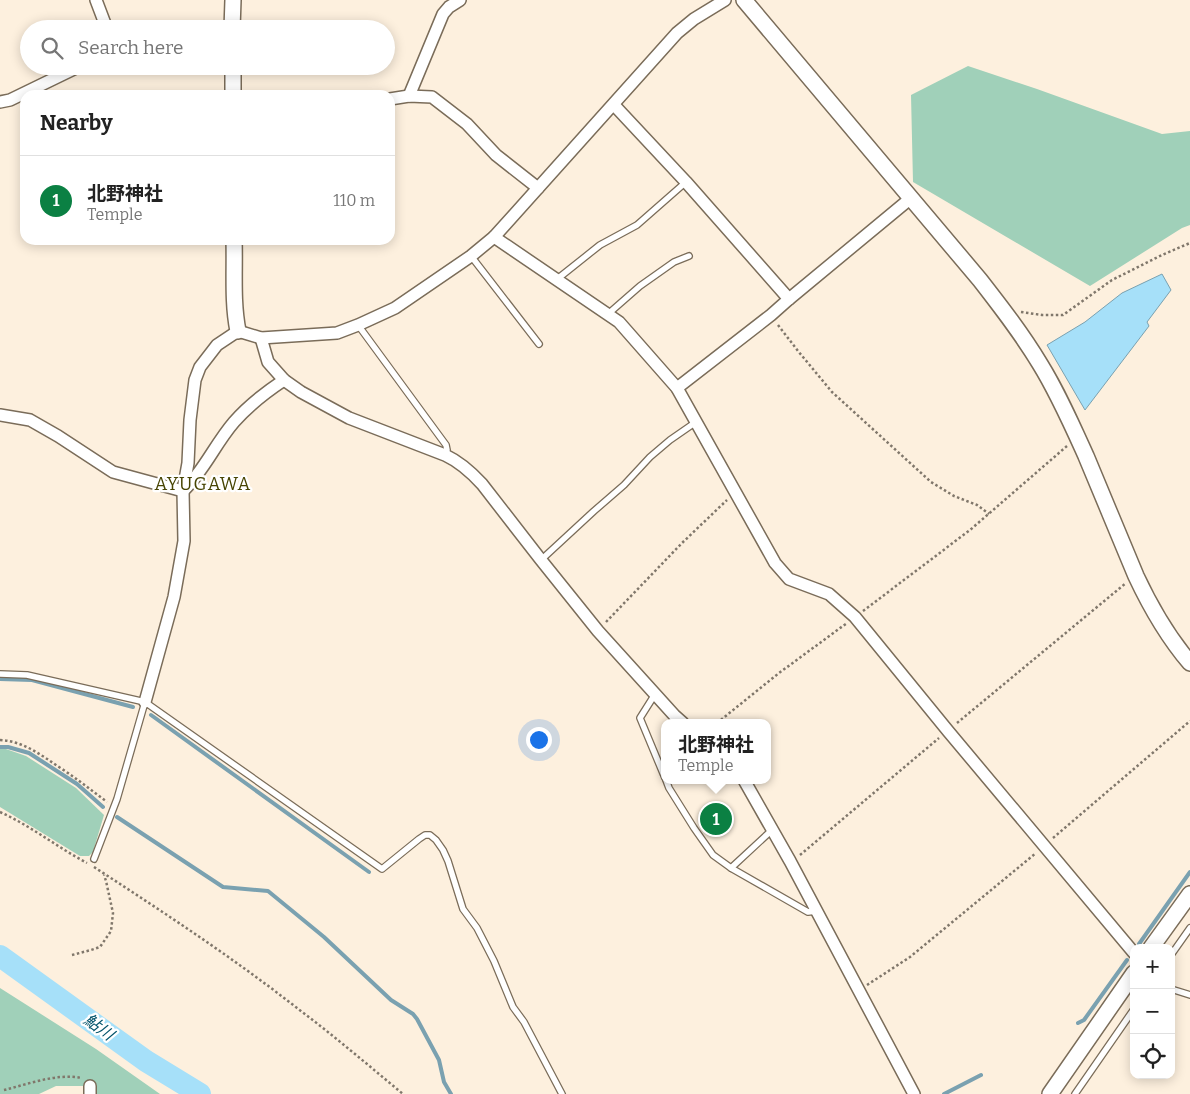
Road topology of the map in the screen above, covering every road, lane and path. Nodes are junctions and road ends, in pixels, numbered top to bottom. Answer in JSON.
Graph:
{"nodes":[{"id":1,"x":96,"y":0,"type":"edge"},
{"id":2,"x":233,"y":0,"type":"edge"},
{"id":3,"x":460,"y":0,"type":"edge"},
{"id":4,"x":725,"y":0,"type":"edge"},
{"id":5,"x":744,"y":0,"type":"edge"},
{"id":6,"x":104,"y":20,"type":"edge"},
{"id":7,"x":232,"y":20,"type":"edge"},
{"id":8,"x":61,"y":75,"type":"edge"},
{"id":9,"x":233,"y":75,"type":"edge"},
{"id":10,"x":31,"y":90,"type":"edge"},
{"id":11,"x":234,"y":90,"type":"edge"},
{"id":12,"x":20,"y":95,"type":"edge"},
{"id":13,"x":409,"y":96,"type":"junction"},
{"id":14,"x":395,"y":98,"type":"edge"},
{"id":15,"x":0,"y":102,"type":"edge"},
{"id":16,"x":614,"y":105,"type":"junction"},
{"id":17,"x":686,"y":182,"type":"junction"},
{"id":18,"x":538,"y":188,"type":"junction"},
{"id":19,"x":911,"y":198,"type":"junction"},
{"id":20,"x":494,"y":237,"type":"junction"},
{"id":21,"x":1190,"y":243,"type":"edge"},
{"id":22,"x":234,"y":245,"type":"edge"},
{"id":23,"x":471,"y":256,"type":"junction"},
{"id":24,"x":689,"y":256,"type":"dead end"},
{"id":25,"x":556,"y":280,"type":"junction"},
{"id":26,"x":789,"y":299,"type":"junction"},
{"id":27,"x":608,"y":314,"type":"junction"},
{"id":28,"x":771,"y":315,"type":"junction"},
{"id":29,"x":1008,"y":315,"type":"junction"},
{"id":30,"x":358,"y":325,"type":"junction"},
{"id":31,"x":238,"y":331,"type":"junction"},
{"id":32,"x":260,"y":338,"type":"junction"},
{"id":33,"x":539,"y":344,"type":"dead end"},
{"id":34,"x":284,"y":380,"type":"junction"},
{"id":35,"x":677,"y":388,"type":"junction"},
{"id":36,"x":0,"y":415,"type":"edge"},
{"id":37,"x":696,"y":422,"type":"junction"},
{"id":38,"x":1079,"y":441,"type":"junction"},
{"id":39,"x":445,"y":455,"type":"junction"},
{"id":40,"x":183,"y":491,"type":"junction"},
{"id":41,"x":736,"y":492,"type":"junction"},
{"id":42,"x":989,"y":514,"type":"junction"},
{"id":43,"x":542,"y":560,"type":"junction"},
{"id":44,"x":1136,"y":576,"type":"junction"},
{"id":45,"x":855,"y":617,"type":"junction"},
{"id":46,"x":598,"y":631,"type":"junction"},
{"id":47,"x":1190,"y":663,"type":"edge"},
{"id":48,"x":0,"y":674,"type":"edge"},
{"id":49,"x":656,"y":695,"type":"junction"},
{"id":50,"x":144,"y":702,"type":"junction"},
{"id":51,"x":678,"y":719,"type":"edge"},
{"id":52,"x":722,"y":719,"type":"edge"},
{"id":53,"x":1190,"y":722,"type":"edge"},
{"id":54,"x":948,"y":731,"type":"junction"},
{"id":55,"x":0,"y":740,"type":"edge"},
{"id":56,"x":661,"y":769,"type":"edge"},
{"id":57,"x":667,"y":784,"type":"edge"},
{"id":58,"x":746,"y":784,"type":"edge"},
{"id":59,"x":114,"y":807,"type":"junction"},
{"id":60,"x":0,"y":812,"type":"edge"},
{"id":61,"x":772,"y":830,"type":"junction"},
{"id":62,"x":1044,"y":846,"type":"junction"},
{"id":63,"x":94,"y":859,"type":"dead end"},
{"id":64,"x":790,"y":861,"type":"junction"},
{"id":65,"x":731,"y":868,"type":"junction"},
{"id":66,"x":104,"y":873,"type":"junction"},
{"id":67,"x":1190,"y":894,"type":"edge"},
{"id":68,"x":817,"y":911,"type":"junction"},
{"id":69,"x":1190,"y":928,"type":"edge"},
{"id":70,"x":1155,"y":944,"type":"edge"},
{"id":71,"x":1130,"y":948,"type":"edge"},
{"id":72,"x":1175,"y":949,"type":"edge"},
{"id":73,"x":72,"y":954,"type":"dead end"},
{"id":74,"x":1130,"y":979,"type":"edge"},
{"id":75,"x":859,"y":990,"type":"junction"},
{"id":76,"x":1175,"y":990,"type":"edge"},
{"id":77,"x":1190,"y":996,"type":"edge"},
{"id":78,"x":1130,"y":1015,"type":"edge"},
{"id":79,"x":4,"y":1090,"type":"dead end"},
{"id":80,"x":90,"y":1090,"type":"edge"},
{"id":81,"x":403,"y":1094,"type":"edge"},
{"id":82,"x":562,"y":1094,"type":"edge"},
{"id":83,"x":914,"y":1094,"type":"edge"},
{"id":84,"x":1050,"y":1094,"type":"edge"},
{"id":85,"x":1075,"y":1094,"type":"edge"}],
"edges":[{"from":1,"to":6,"type":"street"},
{"from":2,"to":7,"type":"street"},
{"from":3,"to":13,"type":"street"},
{"from":4,"to":16,"type":"street"},
{"from":5,"to":19,"type":"street"},
{"from":8,"to":10,"type":"street"},
{"from":9,"to":11,"type":"street"},
{"from":12,"to":15,"type":"street"},
{"from":13,"to":14,"type":"street"},
{"from":13,"to":18,"type":"street"},
{"from":16,"to":17,"type":"street"},
{"from":16,"to":18,"type":"street"},
{"from":17,"to":25,"type":"lane"},
{"from":17,"to":26,"type":"street"},
{"from":18,"to":20,"type":"street"},
{"from":19,"to":26,"type":"street"},
{"from":19,"to":29,"type":"street"},
{"from":20,"to":23,"type":"street"},
{"from":20,"to":25,"type":"street"},
{"from":21,"to":29,"type":"path"},
{"from":22,"to":31,"type":"street"},
{"from":23,"to":30,"type":"street"},
{"from":23,"to":33,"type":"lane"},
{"from":24,"to":27,"type":"lane"},
{"from":25,"to":27,"type":"street"},
{"from":26,"to":28,"type":"street"},
{"from":27,"to":35,"type":"street"},
{"from":28,"to":35,"type":"street"},
{"from":28,"to":42,"type":"path"},
{"from":29,"to":38,"type":"street"},
{"from":30,"to":32,"type":"street"},
{"from":30,"to":39,"type":"lane"},
{"from":31,"to":32,"type":"street"},
{"from":31,"to":40,"type":"street"},
{"from":32,"to":34,"type":"street"},
{"from":34,"to":39,"type":"street"},
{"from":34,"to":40,"type":"street"},
{"from":35,"to":37,"type":"street"},
{"from":36,"to":40,"type":"street"},
{"from":37,"to":41,"type":"street"},
{"from":37,"to":43,"type":"lane"},
{"from":38,"to":42,"type":"path"},
{"from":38,"to":44,"type":"street"},
{"from":39,"to":43,"type":"street"},
{"from":40,"to":50,"type":"street"},
{"from":41,"to":45,"type":"street"},
{"from":41,"to":46,"type":"path"},
{"from":42,"to":45,"type":"path"},
{"from":43,"to":46,"type":"street"},
{"from":44,"to":47,"type":"street"},
{"from":44,"to":54,"type":"path"},
{"from":45,"to":52,"type":"path"},
{"from":45,"to":54,"type":"street"},
{"from":46,"to":49,"type":"street"},
{"from":48,"to":50,"type":"lane"},
{"from":49,"to":51,"type":"street"},
{"from":49,"to":56,"type":"lane"},
{"from":50,"to":59,"type":"lane"},
{"from":50,"to":82,"type":"lane"},
{"from":53,"to":62,"type":"path"},
{"from":54,"to":62,"type":"street"},
{"from":54,"to":64,"type":"path"},
{"from":55,"to":59,"type":"path"},
{"from":57,"to":65,"type":"lane"},
{"from":58,"to":61,"type":"street"},
{"from":59,"to":63,"type":"lane"},
{"from":60,"to":66,"type":"path"},
{"from":61,"to":64,"type":"street"},
{"from":61,"to":65,"type":"lane"},
{"from":62,"to":71,"type":"street"},
{"from":62,"to":75,"type":"path"},
{"from":64,"to":68,"type":"street"},
{"from":65,"to":68,"type":"lane"},
{"from":66,"to":73,"type":"path"},
{"from":66,"to":81,"type":"path"},
{"from":67,"to":70,"type":"street"},
{"from":68,"to":75,"type":"street"},
{"from":69,"to":72,"type":"lane"},
{"from":74,"to":84,"type":"street"},
{"from":75,"to":83,"type":"street"},
{"from":76,"to":77,"type":"lane"},
{"from":78,"to":85,"type":"lane"},
{"from":79,"to":80,"type":"path"}]}
